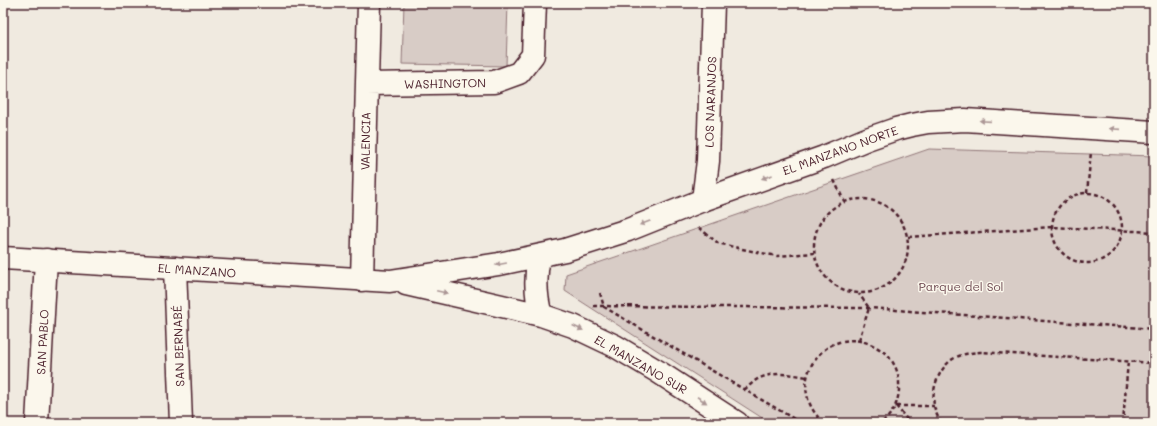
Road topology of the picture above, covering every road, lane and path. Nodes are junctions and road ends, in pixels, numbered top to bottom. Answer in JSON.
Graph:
{"nodes":[{"id":1,"x":369,"y":3,"type":"edge"},
{"id":2,"x":535,"y":3,"type":"edge"},
{"id":3,"x":713,"y":3,"type":"edge"},
{"id":4,"x":367,"y":84,"type":"junction"},
{"id":5,"x":1154,"y":132,"type":"edge"},
{"id":6,"x":1084,"y":151,"type":"dead end"},
{"id":7,"x":1091,"y":152,"type":"junction"},
{"id":8,"x":1098,"y":152,"type":"dead end"},
{"id":9,"x":1087,"y":193,"type":"junction"},
{"id":10,"x":694,"y":204,"type":"junction"},
{"id":11,"x":707,"y":226,"type":"dead end"},
{"id":12,"x":1052,"y":227,"type":"junction"},
{"id":13,"x":700,"y":229,"type":"junction"},
{"id":14,"x":1122,"y":230,"type":"junction"},
{"id":15,"x":692,"y":231,"type":"dead end"},
{"id":16,"x":1154,"y":232,"type":"edge"},
{"id":17,"x":908,"y":237,"type":"junction"},
{"id":18,"x":814,"y":253,"type":"junction"},
{"id":19,"x":539,"y":257,"type":"junction"},
{"id":20,"x":3,"y":258,"type":"edge"},
{"id":21,"x":46,"y":260,"type":"junction"},
{"id":22,"x":175,"y":268,"type":"junction"},
{"id":23,"x":362,"y":280,"type":"junction"},
{"id":24,"x":390,"y":281,"type":"junction"},
{"id":25,"x":600,"y":293,"type":"dead end"},
{"id":26,"x":860,"y":294,"type":"junction"},
{"id":27,"x":591,"y":306,"type":"dead end"},
{"id":28,"x":604,"y":307,"type":"junction"},
{"id":29,"x":869,"y":308,"type":"junction"},
{"id":30,"x":541,"y":315,"type":"junction"},
{"id":31,"x":1154,"y":329,"type":"edge"},
{"id":32,"x":859,"y":340,"type":"junction"},
{"id":33,"x":1128,"y":361,"type":"junction"},
{"id":34,"x":1154,"y":363,"type":"edge"},
{"id":35,"x":807,"y":376,"type":"junction"},
{"id":36,"x":744,"y":390,"type":"junction"},
{"id":37,"x":896,"y":406,"type":"junction"},
{"id":38,"x":934,"y":406,"type":"junction"},
{"id":39,"x":37,"y":423,"type":"edge"},
{"id":40,"x":182,"y":423,"type":"edge"},
{"id":41,"x":737,"y":423,"type":"edge"},
{"id":42,"x":801,"y":423,"type":"edge"},
{"id":43,"x":824,"y":423,"type":"edge"},
{"id":44,"x":881,"y":423,"type":"edge"},
{"id":45,"x":910,"y":423,"type":"edge"},
{"id":46,"x":942,"y":423,"type":"edge"},
{"id":47,"x":1123,"y":423,"type":"edge"}],
"edges":[{"from":1,"to":4,"type":"street","name":"VALENCIA"},
{"from":2,"to":4,"type":"street","name":"WASHINGTON"},
{"from":3,"to":10,"type":"street","name":"LOS NARANJOS"},
{"from":4,"to":23,"type":"street","name":"VALENCIA"},
{"from":5,"to":10,"type":"street","name":"EL MANZANO NORTE","one_way":true},
{"from":6,"to":7,"type":"path"},
{"from":7,"to":8,"type":"path"},
{"from":7,"to":9,"type":"path"},
{"from":9,"to":12,"type":"path"},
{"from":9,"to":14,"type":"path"},
{"from":10,"to":13,"type":"path"},
{"from":10,"to":19,"type":"street","name":"EL MANZANO NORTE","one_way":true},
{"from":11,"to":13,"type":"path"},
{"from":12,"to":14,"type":"path"},
{"from":12,"to":14,"type":"path"},
{"from":12,"to":17,"type":"path"},
{"from":13,"to":15,"type":"path"},
{"from":13,"to":18,"type":"path"},
{"from":14,"to":16,"type":"path"},
{"from":17,"to":18,"type":"path"},
{"from":17,"to":26,"type":"path"},
{"from":18,"to":26,"type":"path"},
{"from":19,"to":24,"type":"street","name":"EL MANZANO","one_way":true},
{"from":19,"to":30,"type":"street"},
{"from":20,"to":21,"type":"street","name":"EL MANZANO"},
{"from":21,"to":22,"type":"street","name":"EL MANZANO"},
{"from":21,"to":39,"type":"street","name":"SAN PABLO"},
{"from":22,"to":23,"type":"street","name":"EL MANZANO"},
{"from":22,"to":40,"type":"street","name":"SAN BERNABÉ"},
{"from":23,"to":24,"type":"street","name":"EL MANZANO"},
{"from":24,"to":30,"type":"street","name":"EL MANZANO","one_way":true},
{"from":25,"to":28,"type":"path"},
{"from":26,"to":29,"type":"path"},
{"from":27,"to":28,"type":"path"},
{"from":28,"to":29,"type":"path"},
{"from":28,"to":36,"type":"path"},
{"from":29,"to":31,"type":"path"},
{"from":29,"to":32,"type":"path"},
{"from":30,"to":41,"type":"street","name":"EL MANZANO SUR","one_way":true},
{"from":32,"to":35,"type":"path"},
{"from":32,"to":37,"type":"path"},
{"from":33,"to":34,"type":"path"},
{"from":33,"to":38,"type":"path"},
{"from":33,"to":47,"type":"path"},
{"from":35,"to":36,"type":"path"},
{"from":35,"to":43,"type":"path"},
{"from":36,"to":42,"type":"path"},
{"from":37,"to":38,"type":"path"},
{"from":37,"to":44,"type":"path"},
{"from":37,"to":45,"type":"path"},
{"from":38,"to":46,"type":"path"}]}
